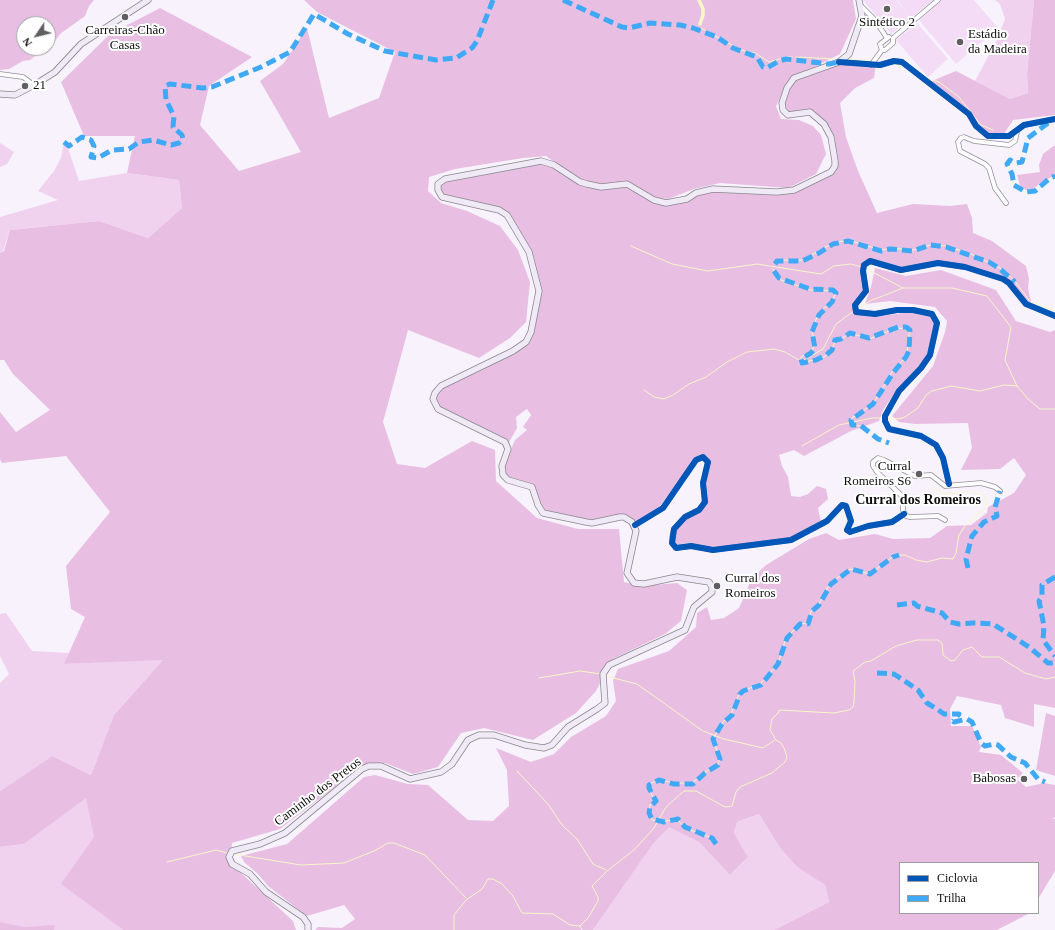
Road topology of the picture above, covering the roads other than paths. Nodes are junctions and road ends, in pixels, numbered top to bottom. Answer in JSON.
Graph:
{"nodes":[{"id":1,"x":148,"y":0,"type":"edge"},
{"id":2,"x":938,"y":0,"type":"edge"},
{"id":3,"x":860,"y":3,"type":"edge"},
{"id":4,"x":887,"y":38,"type":"junction"},
{"id":5,"x":893,"y":38,"type":"junction"},
{"id":6,"x":882,"y":50,"type":"junction"},
{"id":7,"x":839,"y":62,"type":"junction"},
{"id":8,"x":870,"y":65,"type":"junction"},
{"id":9,"x":0,"y":74,"type":"edge"},
{"id":10,"x":34,"y":85,"type":"junction"},
{"id":11,"x":0,"y":94,"type":"edge"},
{"id":12,"x":1055,"y":119,"type":"edge"},
{"id":13,"x":1017,"y":131,"type":"junction"},
{"id":14,"x":1006,"y":203,"type":"dead end"},
{"id":15,"x":1055,"y":316,"type":"edge"},
{"id":16,"x":949,"y":484,"type":"junction"},
{"id":17,"x":1000,"y":491,"type":"dead end"},
{"id":18,"x":904,"y":514,"type":"junction"},
{"id":19,"x":946,"y":520,"type":"dead end"},
{"id":20,"x":635,"y":526,"type":"junction"},
{"id":21,"x":308,"y":930,"type":"edge"}],
"edges":[{"from":1,"to":10,"type":"main road"},
{"from":2,"to":5,"type":"street"},
{"from":3,"to":4,"type":"street"},
{"from":3,"to":7,"type":"main road"},
{"from":4,"to":5,"type":"street"},
{"from":4,"to":6,"type":"street"},
{"from":5,"to":6,"type":"street"},
{"from":6,"to":8,"type":"street"},
{"from":7,"to":8,"type":"street"},
{"from":7,"to":20,"type":"main road"},
{"from":8,"to":13,"type":"street"},
{"from":9,"to":10,"type":"street"},
{"from":10,"to":11,"type":"main road"},
{"from":12,"to":13,"type":"street"},
{"from":13,"to":14,"type":"street"},
{"from":15,"to":16,"type":"street"},
{"from":16,"to":17,"type":"street"},
{"from":16,"to":18,"type":"street"},
{"from":18,"to":19,"type":"street"},
{"from":18,"to":20,"type":"street"},
{"from":20,"to":21,"type":"main road","name":"Caminho dos Pretos"}]}
